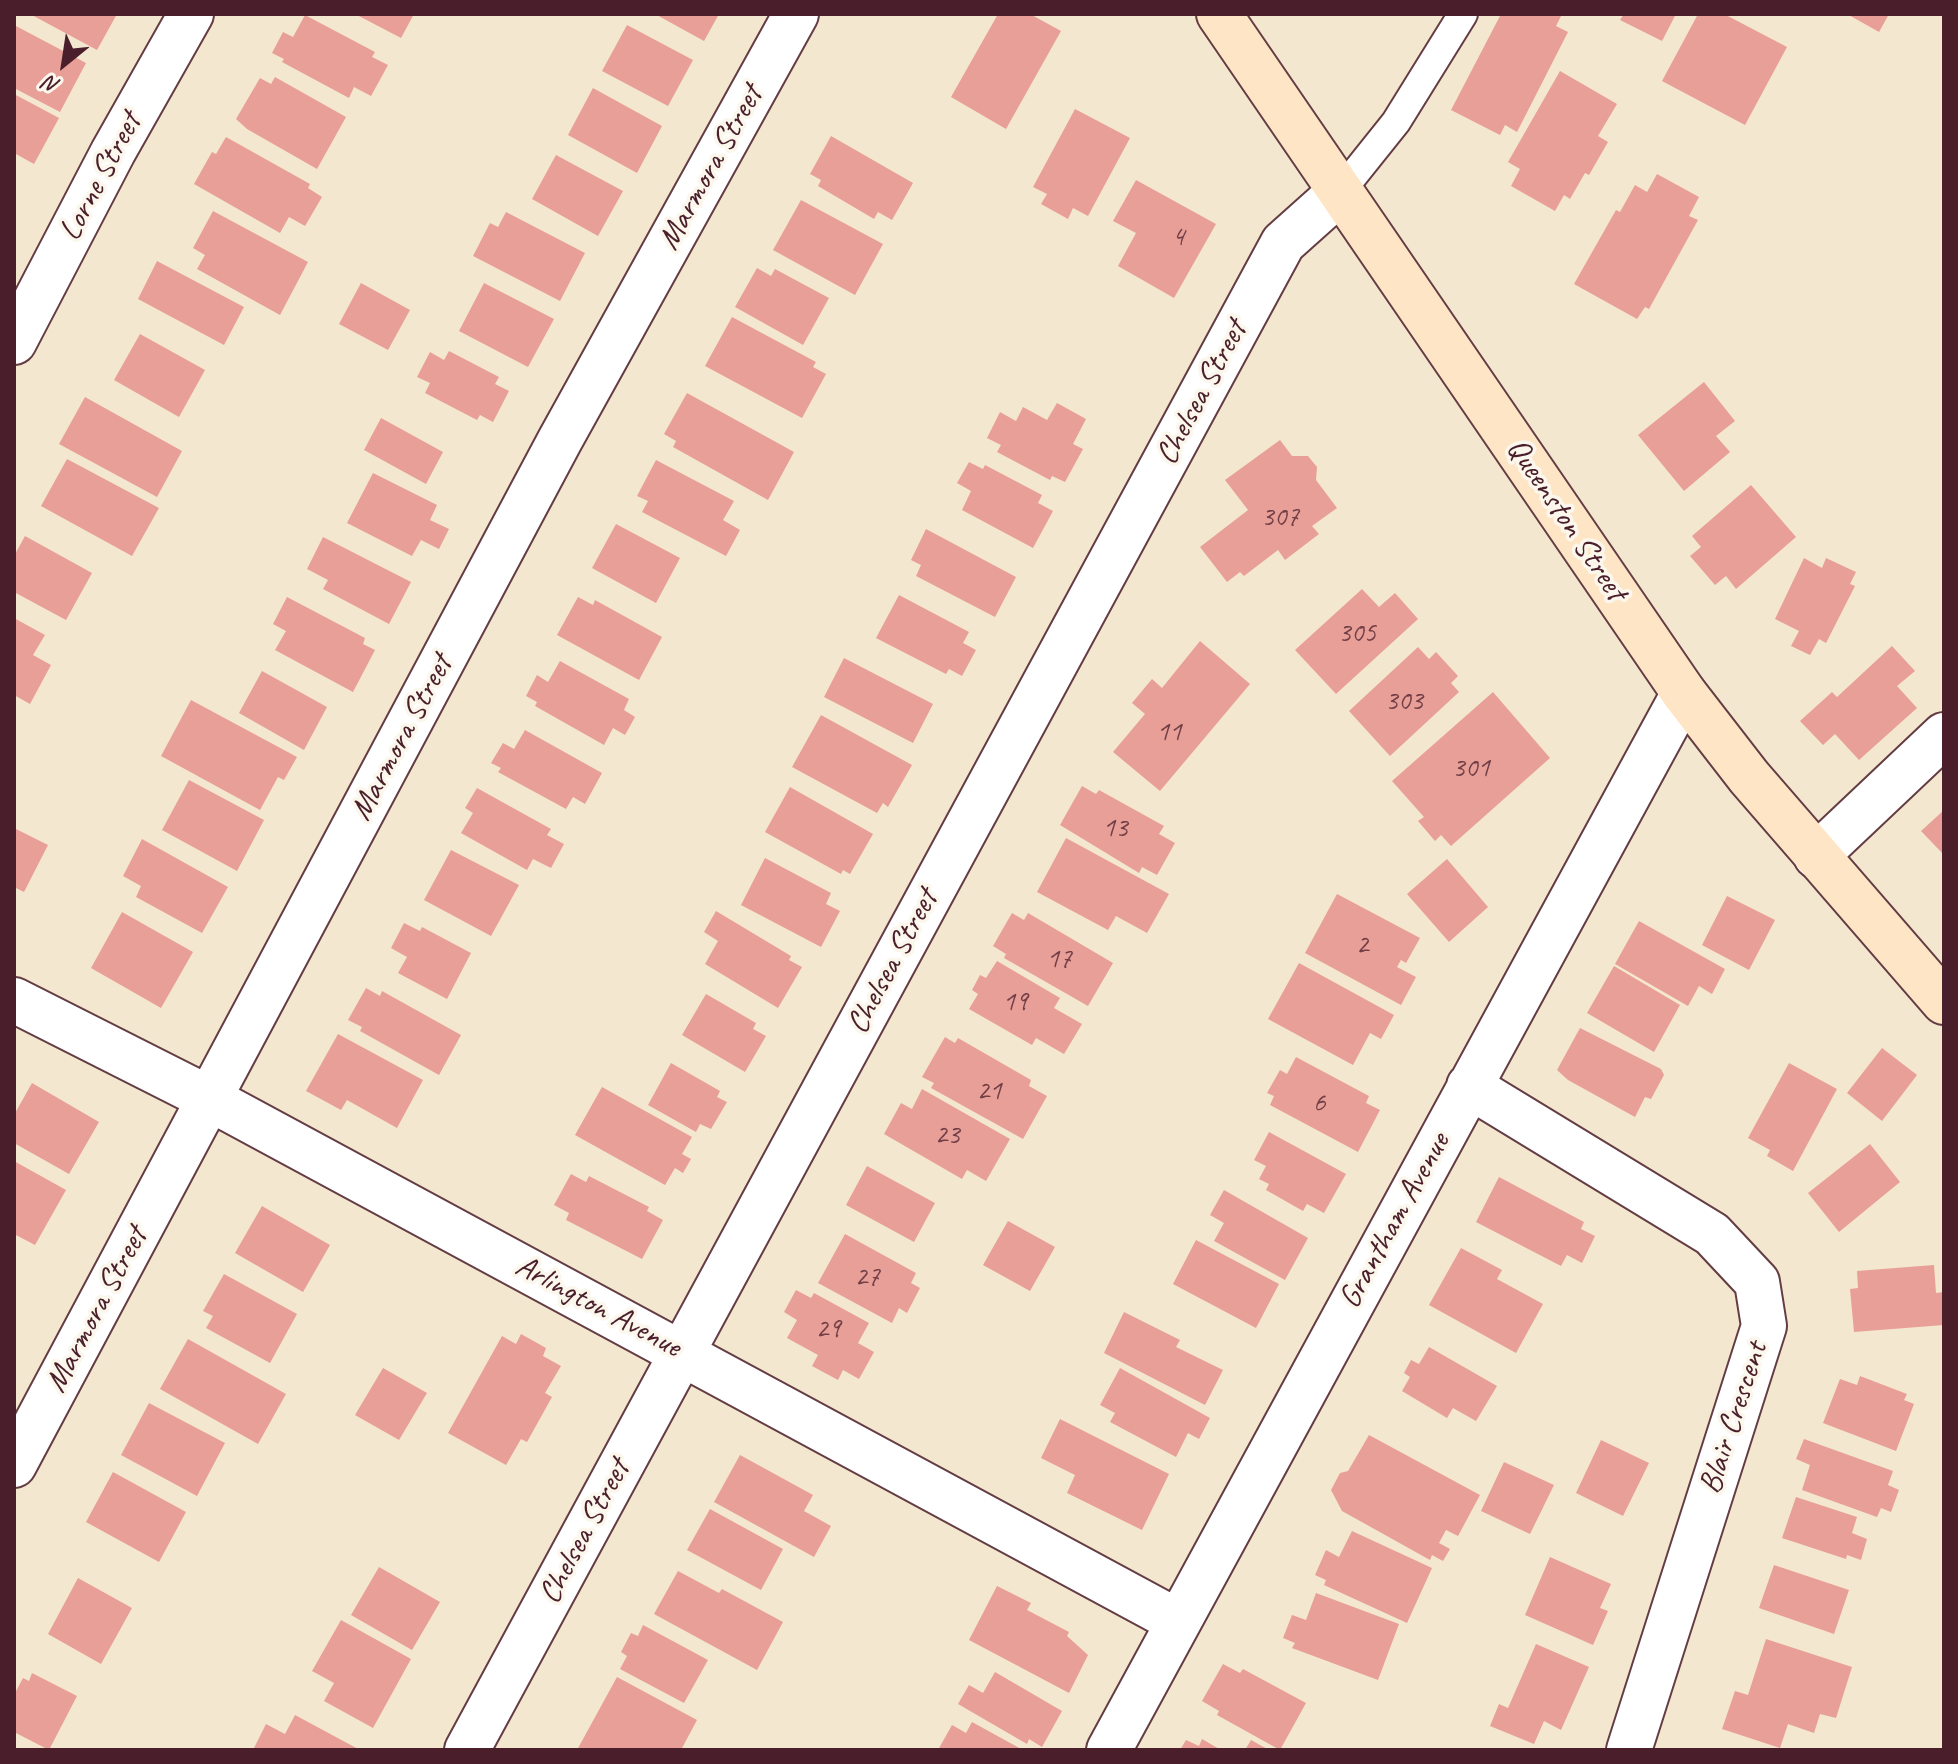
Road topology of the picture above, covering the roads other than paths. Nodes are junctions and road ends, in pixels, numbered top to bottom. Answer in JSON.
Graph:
{"nodes":[{"id":1,"x":191,"y":14,"type":"edge"},
{"id":2,"x":796,"y":14,"type":"edge"},
{"id":3,"x":1219,"y":14,"type":"edge"},
{"id":4,"x":1463,"y":14,"type":"edge"},
{"id":5,"x":1340,"y":192,"type":"junction"},
{"id":6,"x":14,"y":342,"type":"edge"},
{"id":7,"x":1684,"y":693,"type":"junction"},
{"id":8,"x":1944,"y":735,"type":"edge"},
{"id":9,"x":1816,"y":856,"type":"junction"},
{"id":10,"x":14,"y":1000,"type":"edge"},
{"id":11,"x":1944,"y":1002,"type":"edge"},
{"id":12,"x":1469,"y":1086,"type":"junction"},
{"id":13,"x":210,"y":1099,"type":"junction"},
{"id":14,"x":682,"y":1352,"type":"junction"},
{"id":15,"x":14,"y":1465,"type":"edge"},
{"id":16,"x":1177,"y":1621,"type":"junction"},
{"id":17,"x":467,"y":1750,"type":"edge"},
{"id":18,"x":1109,"y":1750,"type":"edge"},
{"id":19,"x":1629,"y":1750,"type":"edge"}],
"edges":[{"from":1,"to":6,"type":"street","name":"Lorne Street"},
{"from":2,"to":13,"type":"street","name":"Marmora Street"},
{"from":3,"to":5,"type":"main road","name":"Queenston Street"},
{"from":4,"to":5,"type":"lane"},
{"from":5,"to":7,"type":"main road","name":"Queenston Street"},
{"from":5,"to":14,"type":"street","name":"Chelsea Street"},
{"from":7,"to":9,"type":"main road","name":"Queenston Street"},
{"from":7,"to":12,"type":"street","name":"Grantham Avenue"},
{"from":8,"to":9,"type":"street"},
{"from":9,"to":11,"type":"main road","name":"Queenston Street"},
{"from":10,"to":13,"type":"street","name":"Arlington Avenue"},
{"from":12,"to":16,"type":"street","name":"Grantham Avenue"},
{"from":12,"to":19,"type":"street","name":"Blair Crescent"},
{"from":13,"to":14,"type":"street","name":"Arlington Avenue"},
{"from":13,"to":15,"type":"street","name":"Marmora Street"},
{"from":14,"to":16,"type":"street","name":"Arlington Avenue"},
{"from":14,"to":17,"type":"street","name":"Chelsea Street"},
{"from":16,"to":18,"type":"street","name":"Grantham Avenue"}]}
